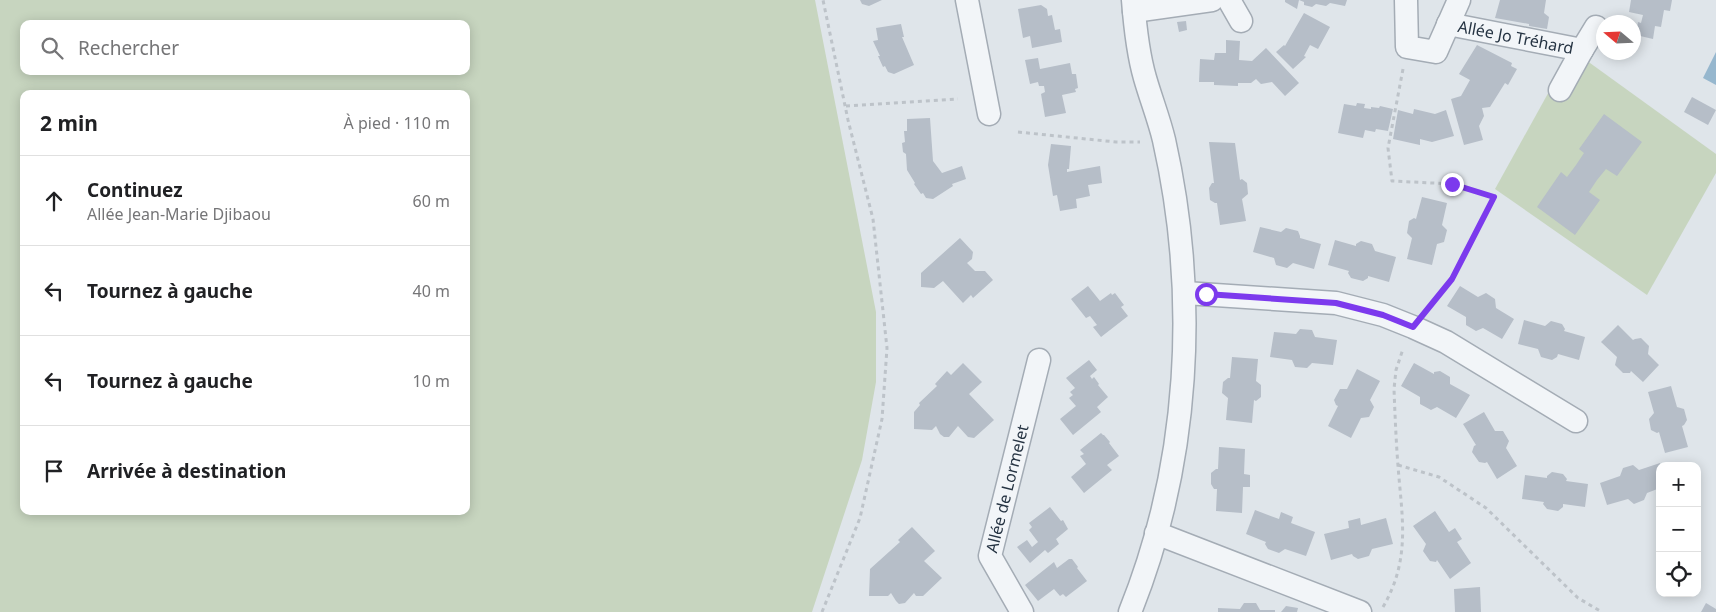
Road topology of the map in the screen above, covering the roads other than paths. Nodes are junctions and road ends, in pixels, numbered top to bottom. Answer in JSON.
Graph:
{"nodes":[{"id":1,"x":967,"y":0,"type":"edge"},
{"id":2,"x":1212,"y":0,"type":"edge"},
{"id":3,"x":1229,"y":0,"type":"edge"},
{"id":4,"x":1406,"y":0,"type":"edge"},
{"id":5,"x":1460,"y":0,"type":"edge"},
{"id":6,"x":1133,"y":5,"type":"edge"},
{"id":7,"x":1240,"y":21,"type":"dead end"},
{"id":8,"x":1448,"y":24,"type":"junction"},
{"id":9,"x":1596,"y":27,"type":"dead end"},
{"id":10,"x":1582,"y":50,"type":"junction"},
{"id":11,"x":1560,"y":90,"type":"dead end"},
{"id":12,"x":989,"y":114,"type":"dead end"},
{"id":13,"x":1185,"y":292,"type":"junction"},
{"id":14,"x":1039,"y":360,"type":"dead end"},
{"id":15,"x":1576,"y":421,"type":"dead end"},
{"id":16,"x":1156,"y":533,"type":"junction"},
{"id":17,"x":1022,"y":612,"type":"edge"},
{"id":18,"x":1130,"y":612,"type":"edge"},
{"id":19,"x":1360,"y":612,"type":"edge"}],
"edges":[{"from":1,"to":12,"type":"street"},
{"from":2,"to":6,"type":"street"},
{"from":3,"to":7,"type":"street"},
{"from":4,"to":8,"type":"street","name":"Allée Jo Tréhard"},
{"from":5,"to":8,"type":"street","name":"Allée Jo Tréhard"},
{"from":6,"to":13,"type":"street"},
{"from":8,"to":10,"type":"street","name":"Allée Jo Tréhard"},
{"from":9,"to":10,"type":"street","name":"Allée Jo Tréhard"},
{"from":10,"to":11,"type":"street","name":"Allée Jo Tréhard"},
{"from":13,"to":15,"type":"street"},
{"from":13,"to":16,"type":"street"},
{"from":14,"to":17,"type":"street","name":"Allée de Lormelet"},
{"from":16,"to":18,"type":"street"},
{"from":16,"to":19,"type":"street"}]}
